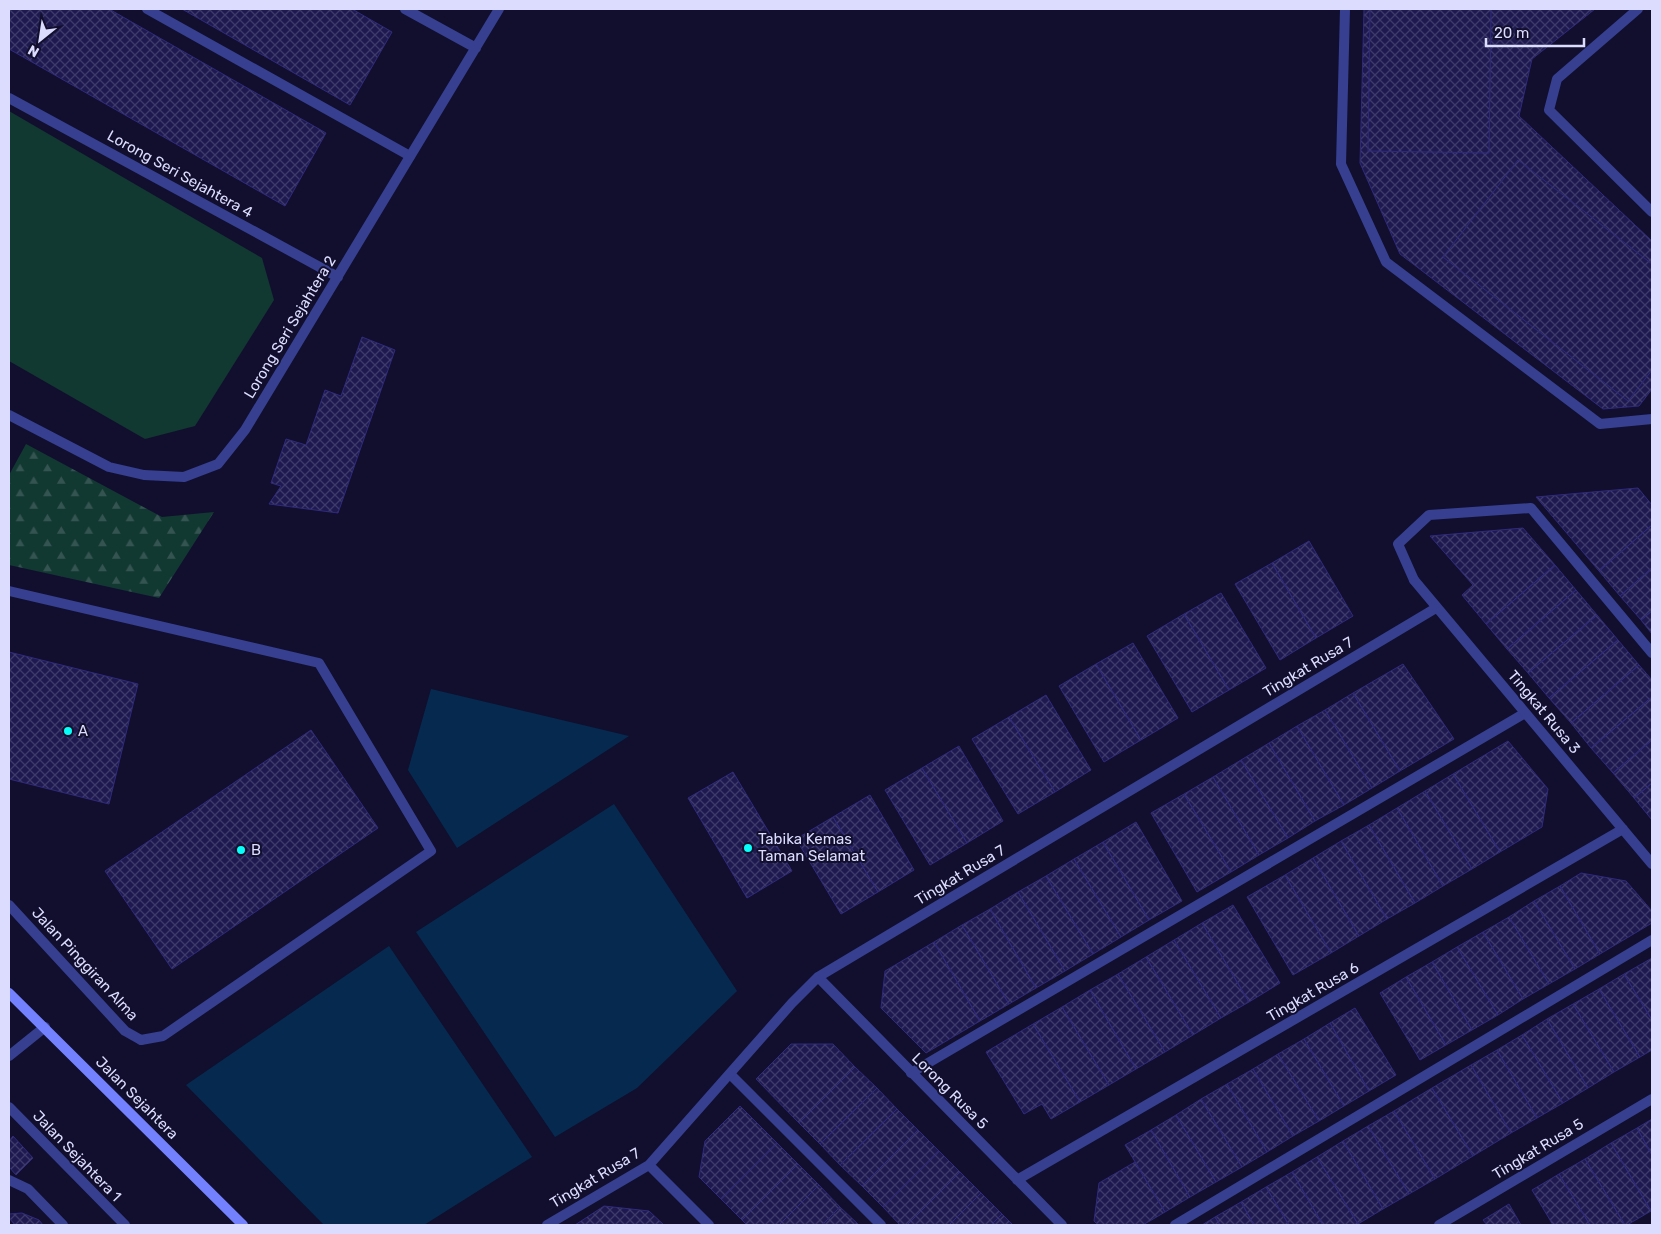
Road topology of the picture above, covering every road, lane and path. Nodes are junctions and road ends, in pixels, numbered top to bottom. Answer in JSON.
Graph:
{"nodes":[{"id":1,"x":147,"y":9,"type":"edge"},
{"id":2,"x":405,"y":9,"type":"edge"},
{"id":3,"x":499,"y":9,"type":"edge"},
{"id":4,"x":1345,"y":9,"type":"edge"},
{"id":5,"x":1638,"y":9,"type":"edge"},
{"id":6,"x":476,"y":48,"type":"junction"},
{"id":7,"x":9,"y":98,"type":"edge"},
{"id":8,"x":410,"y":156,"type":"junction"},
{"id":9,"x":1652,"y":212,"type":"edge"},
{"id":10,"x":338,"y":277,"type":"junction"},
{"id":11,"x":9,"y":415,"type":"edge"},
{"id":12,"x":1652,"y":419,"type":"edge"},
{"id":13,"x":9,"y":591,"type":"edge"},
{"id":14,"x":1436,"y":608,"type":"junction"},
{"id":15,"x":1652,"y":653,"type":"edge"},
{"id":16,"x":1525,"y":713,"type":"junction"},
{"id":17,"x":1623,"y":829,"type":"junction"},
{"id":18,"x":1652,"y":864,"type":"edge"},
{"id":19,"x":9,"y":905,"type":"edge"},
{"id":20,"x":1652,"y":940,"type":"edge"},
{"id":21,"x":818,"y":977,"type":"junction"},
{"id":22,"x":9,"y":992,"type":"edge"},
{"id":23,"x":45,"y":1027,"type":"junction"},
{"id":24,"x":9,"y":1056,"type":"edge"},
{"id":25,"x":911,"y":1073,"type":"junction"},
{"id":26,"x":730,"y":1074,"type":"junction"},
{"id":27,"x":1652,"y":1099,"type":"edge"},
{"id":28,"x":9,"y":1107,"type":"edge"},
{"id":29,"x":649,"y":1165,"type":"junction"},
{"id":30,"x":9,"y":1180,"type":"edge"},
{"id":31,"x":1017,"y":1180,"type":"junction"},
{"id":32,"x":63,"y":1225,"type":"edge"},
{"id":33,"x":125,"y":1225,"type":"edge"},
{"id":34,"x":243,"y":1225,"type":"edge"},
{"id":35,"x":546,"y":1225,"type":"edge"},
{"id":36,"x":708,"y":1225,"type":"edge"},
{"id":37,"x":881,"y":1225,"type":"edge"},
{"id":38,"x":1062,"y":1225,"type":"edge"},
{"id":39,"x":1175,"y":1225,"type":"edge"},
{"id":40,"x":1439,"y":1225,"type":"edge"}],
"edges":[{"from":1,"to":8,"type":"street"},
{"from":2,"to":6,"type":"street"},
{"from":3,"to":6,"type":"street","name":"Lorong Seri Sejahtera 2"},
{"from":4,"to":12,"type":"street"},
{"from":5,"to":9,"type":"street"},
{"from":6,"to":8,"type":"street","name":"Lorong Seri Sejahtera 2"},
{"from":7,"to":10,"type":"street","name":"Lorong Seri Sejahtera 4"},
{"from":8,"to":10,"type":"street","name":"Lorong Seri Sejahtera 2"},
{"from":10,"to":11,"type":"street","name":"Lorong Seri Sejahtera 2"},
{"from":13,"to":19,"type":"street","name":"Jalan Pinggiran Alma"},
{"from":14,"to":15,"type":"street","name":"Tingkat Rusa 3"},
{"from":14,"to":16,"type":"street","name":"Tingkat Rusa 3"},
{"from":14,"to":21,"type":"street","name":"Tingkat Rusa 7"},
{"from":16,"to":17,"type":"street","name":"Tingkat Rusa 3"},
{"from":16,"to":25,"type":"street"},
{"from":17,"to":18,"type":"street","name":"Tingkat Rusa 3"},
{"from":17,"to":31,"type":"street","name":"Tingkat Rusa 6"},
{"from":20,"to":39,"type":"street"},
{"from":21,"to":25,"type":"street","name":"Lorong Rusa 5"},
{"from":21,"to":26,"type":"street","name":"Tingkat Rusa 7"},
{"from":22,"to":23,"type":"main road","name":"Jalan Sejahtera"},
{"from":23,"to":24,"type":"street"},
{"from":23,"to":34,"type":"main road","name":"Jalan Sejahtera"},
{"from":25,"to":31,"type":"street","name":"Lorong Rusa 5"},
{"from":26,"to":29,"type":"street","name":"Tingkat Rusa 7"},
{"from":26,"to":37,"type":"street"},
{"from":27,"to":40,"type":"street","name":"Tingkat Rusa 5"},
{"from":28,"to":33,"type":"street","name":"Jalan Sejahtera 1"},
{"from":29,"to":35,"type":"street","name":"Tingkat Rusa 7"},
{"from":29,"to":36,"type":"street"},
{"from":30,"to":32,"type":"street"},
{"from":31,"to":38,"type":"street","name":"Lorong Rusa 5"}]}
